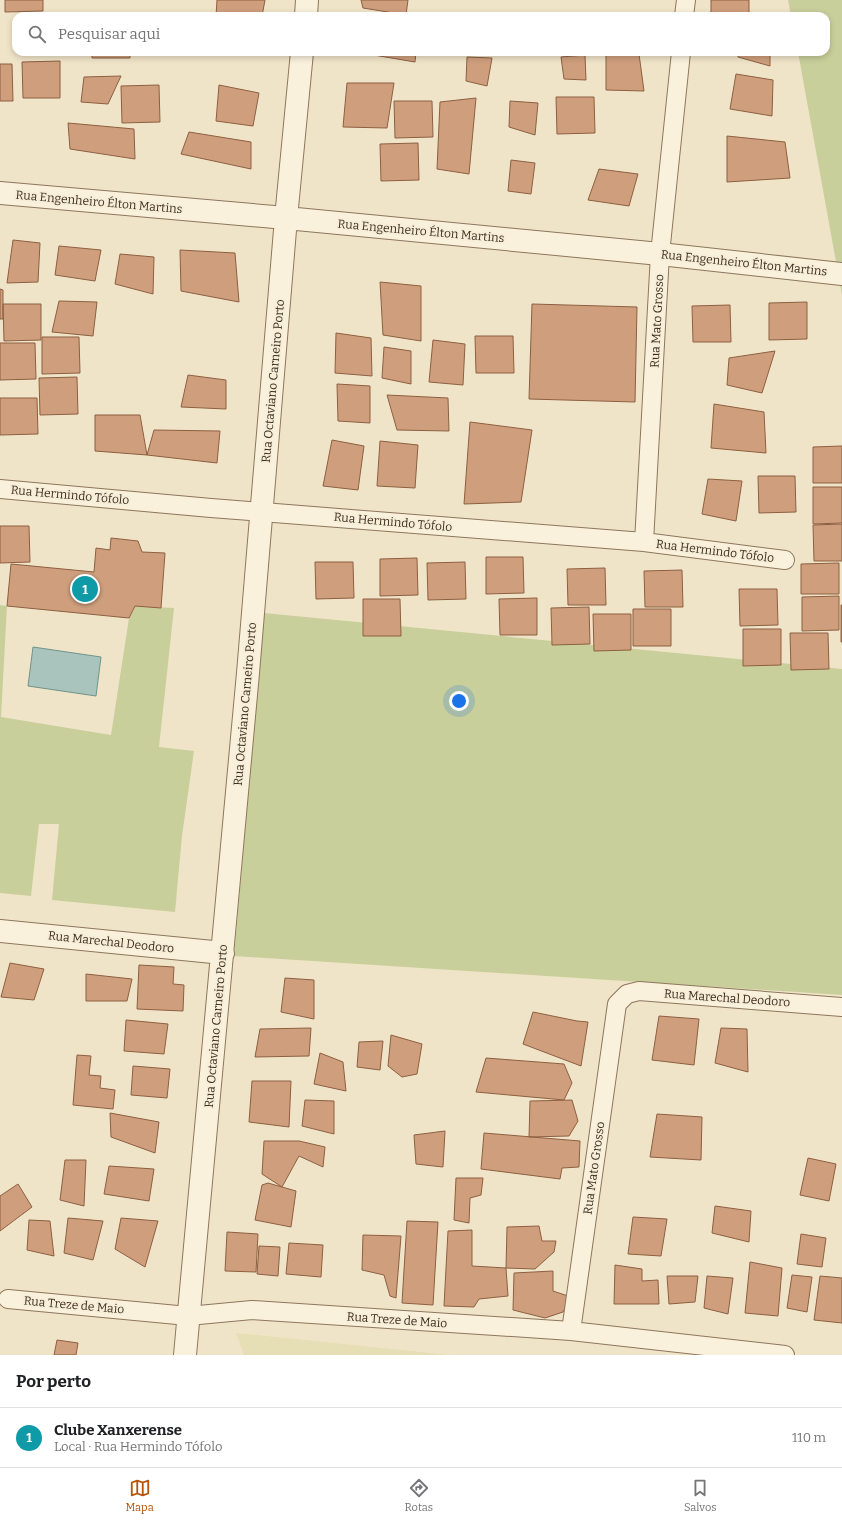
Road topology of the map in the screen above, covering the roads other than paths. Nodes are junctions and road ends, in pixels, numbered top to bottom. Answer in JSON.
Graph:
{"nodes":[{"id":1,"x":307,"y":0,"type":"edge"},
{"id":2,"x":686,"y":0,"type":"edge"},
{"id":3,"x":306,"y":12,"type":"edge"},
{"id":4,"x":684,"y":12,"type":"edge"},
{"id":5,"x":302,"y":56,"type":"edge"},
{"id":6,"x":681,"y":56,"type":"edge"},
{"id":7,"x":0,"y":193,"type":"edge"},
{"id":8,"x":286,"y":218,"type":"junction"},
{"id":9,"x":660,"y":254,"type":"junction"},
{"id":10,"x":842,"y":274,"type":"edge"},
{"id":11,"x":0,"y":489,"type":"edge"},
{"id":12,"x":262,"y":512,"type":"junction"},
{"id":13,"x":644,"y":542,"type":"junction"},
{"id":14,"x":785,"y":560,"type":"dead end"},
{"id":15,"x":0,"y":931,"type":"edge"},
{"id":16,"x":223,"y":953,"type":"junction"},
{"id":17,"x":617,"y":1004,"type":"joint"},
{"id":18,"x":842,"y":1007,"type":"edge"},
{"id":19,"x":3,"y":1298,"type":"edge"},
{"id":20,"x":188,"y":1316,"type":"junction"},
{"id":21,"x":571,"y":1331,"type":"junction"},
{"id":22,"x":185,"y":1355,"type":"edge"},
{"id":23,"x":785,"y":1355,"type":"edge"}],
"edges":[{"from":1,"to":3,"type":"street"},
{"from":2,"to":4,"type":"street"},
{"from":5,"to":8,"type":"street","name":"Rua Octaviano Carneiro Porto"},
{"from":6,"to":9,"type":"street","name":"Rua Mato Grosso"},
{"from":7,"to":8,"type":"street","name":"Rua Engenheiro Élton Martins"},
{"from":8,"to":9,"type":"street","name":"Rua Engenheiro Élton Martins"},
{"from":8,"to":12,"type":"street","name":"Rua Octaviano Carneiro Porto"},
{"from":9,"to":10,"type":"street","name":"Rua Engenheiro Élton Martins"},
{"from":9,"to":13,"type":"street","name":"Rua Mato Grosso"},
{"from":11,"to":12,"type":"street","name":"Rua Hermindo Tófolo"},
{"from":12,"to":13,"type":"street","name":"Rua Hermindo Tófolo"},
{"from":12,"to":16,"type":"street","name":"Rua Octaviano Carneiro Porto"},
{"from":13,"to":14,"type":"street","name":"Rua Hermindo Tófolo"},
{"from":15,"to":16,"type":"street","name":"Rua Marechal Deodoro"},
{"from":16,"to":20,"type":"street","name":"Rua Octaviano Carneiro Porto"},
{"from":17,"to":18,"type":"street","name":"Rua Marechal Deodoro"},
{"from":17,"to":21,"type":"street","name":"Rua Mato Grosso"},
{"from":19,"to":20,"type":"street","name":"Rua Treze de Maio"},
{"from":20,"to":21,"type":"street","name":"Rua Treze de Maio"},
{"from":20,"to":22,"type":"street","name":"Rua Octaviano Carneiro Porto"},
{"from":21,"to":23,"type":"street","name":"Rua Treze de Maio"}]}
